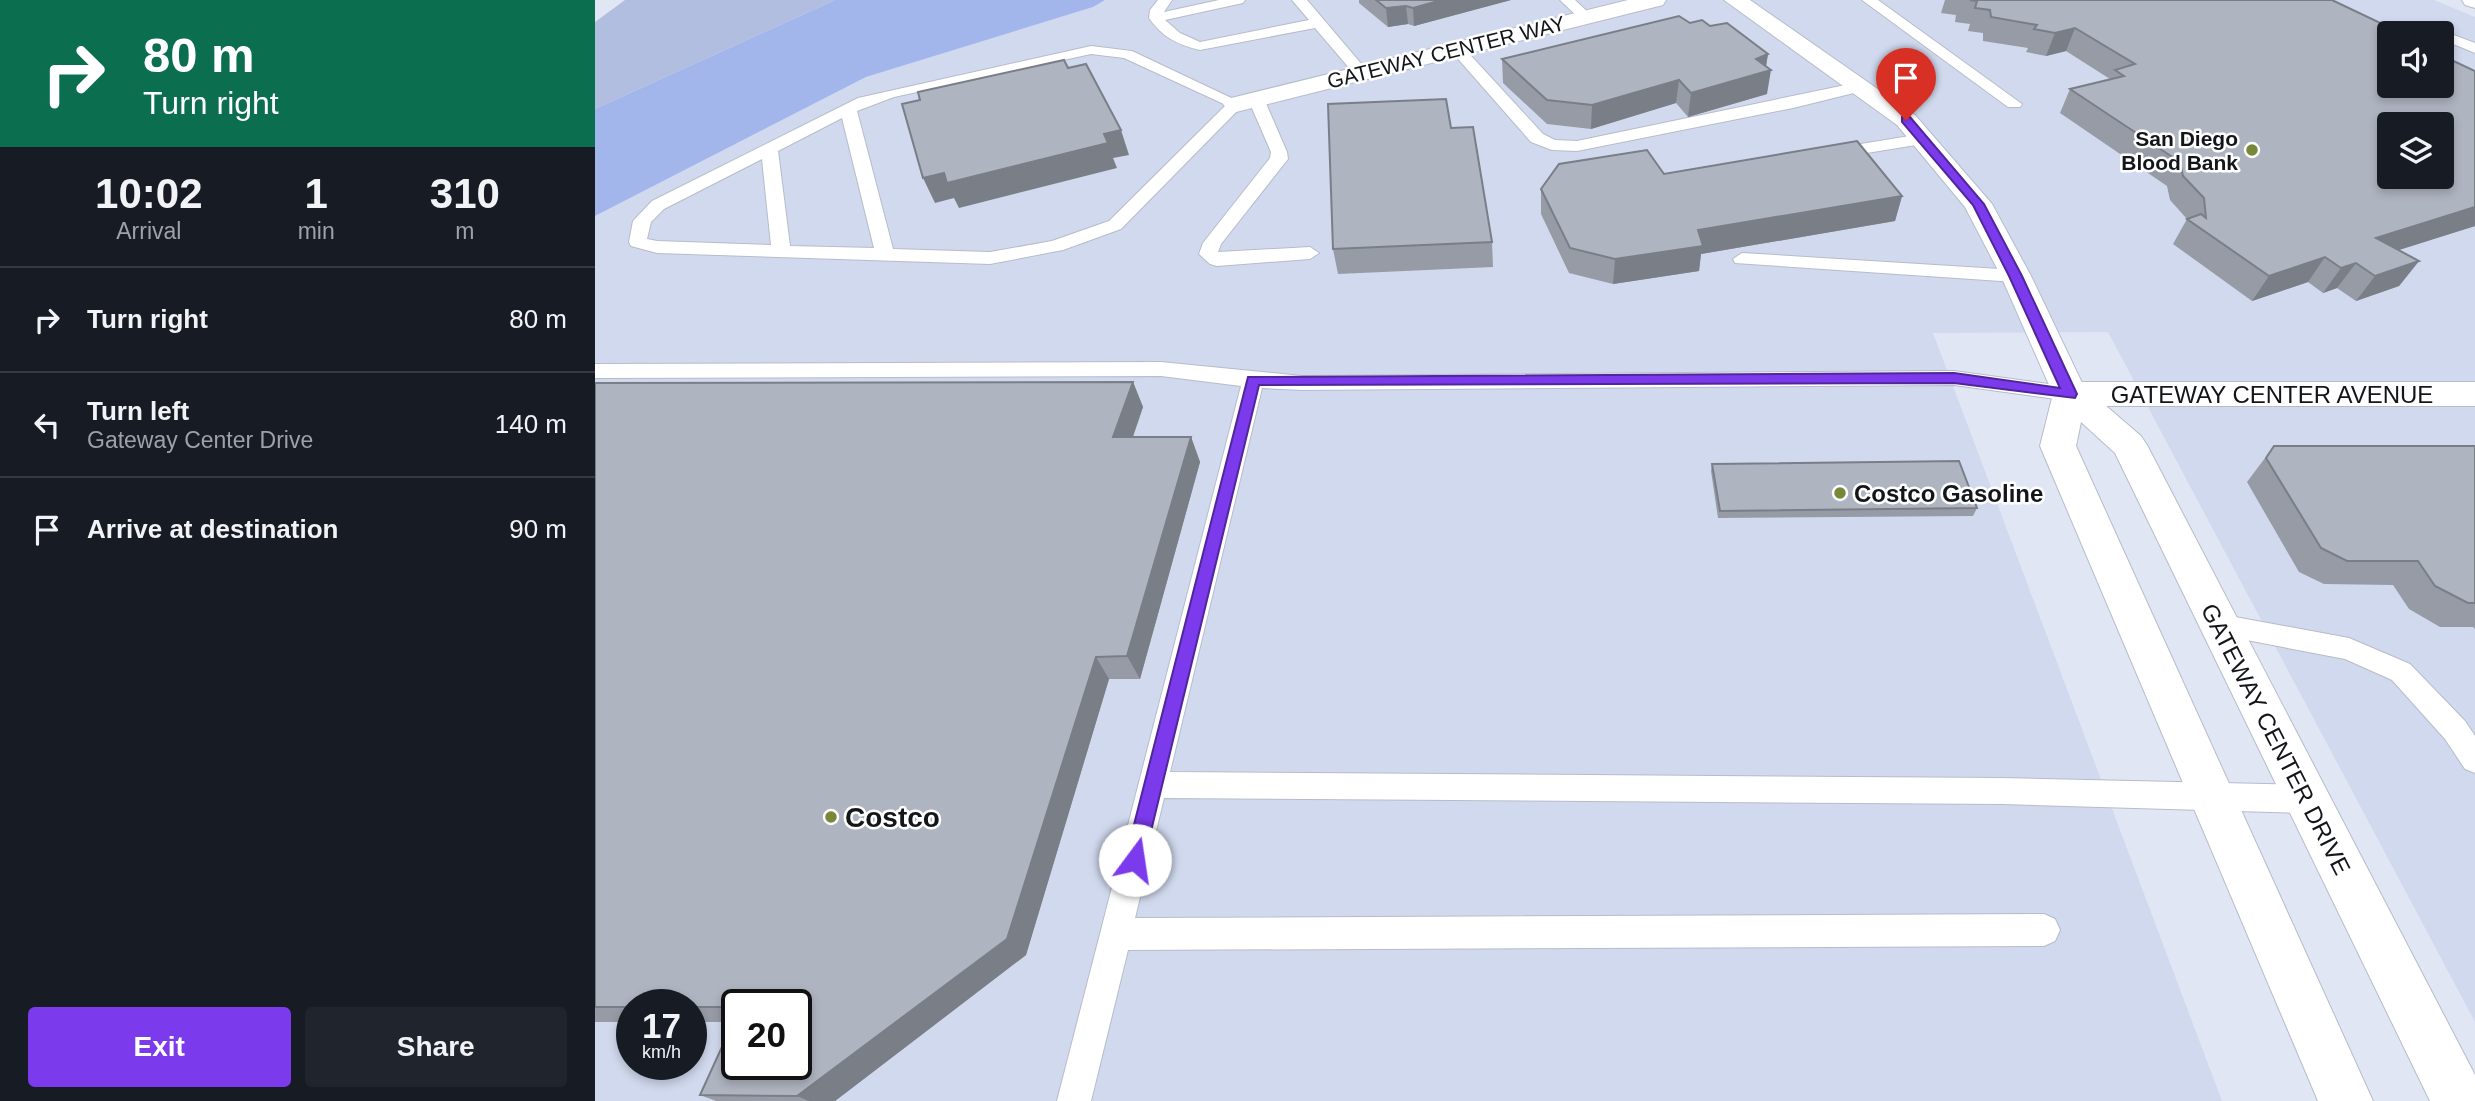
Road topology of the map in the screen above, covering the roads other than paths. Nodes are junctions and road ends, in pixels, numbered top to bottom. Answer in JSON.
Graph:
{"nodes":[{"id":1,"x":1165,"y":0,"type":"edge"},
{"id":2,"x":1238,"y":0,"type":"edge"},
{"id":3,"x":1299,"y":0,"type":"edge"},
{"id":4,"x":1567,"y":0,"type":"edge"},
{"id":5,"x":1655,"y":0,"type":"edge"},
{"id":6,"x":1735,"y":0,"type":"edge"},
{"id":7,"x":1868,"y":0,"type":"edge"},
{"id":8,"x":1586,"y":17,"type":"junction"},
{"id":9,"x":1156,"y":18,"type":"junction"},
{"id":10,"x":1318,"y":23,"type":"junction"},
{"id":11,"x":2454,"y":39,"type":"edge"},
{"id":12,"x":1457,"y":49,"type":"junction"},
{"id":13,"x":2475,"y":49,"type":"edge"},
{"id":14,"x":1361,"y":73,"type":"junction"},
{"id":15,"x":1860,"y":87,"type":"junction"},
{"id":16,"x":1246,"y":102,"type":"junction"},
{"id":17,"x":2014,"y":104,"type":"dead end"},
{"id":18,"x":848,"y":109,"type":"junction"},
{"id":19,"x":1922,"y":139,"type":"junction"},
{"id":20,"x":769,"y":149,"type":"junction"},
{"id":21,"x":1816,"y":156,"type":"edge"},
{"id":22,"x":781,"y":251,"type":"junction"},
{"id":23,"x":1310,"y":253,"type":"dead end"},
{"id":24,"x":885,"y":254,"type":"junction"},
{"id":25,"x":1742,"y":258,"type":"edge"},
{"id":26,"x":2016,"y":276,"type":"junction"},
{"id":27,"x":595,"y":370,"type":"edge"},
{"id":28,"x":1253,"y":380,"type":"junction"},
{"id":29,"x":2070,"y":394,"type":"junction"},
{"id":30,"x":2475,"y":394,"type":"edge"},
{"id":31,"x":2219,"y":625,"type":"junction"},
{"id":32,"x":2475,"y":760,"type":"edge"},
{"id":33,"x":1153,"y":785,"type":"junction"},
{"id":34,"x":2212,"y":796,"type":"junction"},
{"id":35,"x":2305,"y":799,"type":"junction"},
{"id":36,"x":2044,"y":930,"type":"dead end"},
{"id":37,"x":1117,"y":934,"type":"junction"},
{"id":38,"x":1074,"y":1101,"type":"edge"},
{"id":39,"x":2346,"y":1101,"type":"edge"},
{"id":40,"x":2459,"y":1101,"type":"edge"}],
"edges":[{"from":1,"to":9,"type":"lane"},
{"from":2,"to":9,"type":"lane"},
{"from":3,"to":10,"type":"lane"},
{"from":4,"to":8,"type":"lane"},
{"from":5,"to":8,"type":"street","name":"GATEWAY CENTER WAY"},
{"from":6,"to":15,"type":"street","name":"GATEWAY CENTER DRIVE"},
{"from":7,"to":17,"type":"lane"},
{"from":8,"to":12,"type":"street","name":"GATEWAY CENTER WAY"},
{"from":9,"to":10,"type":"lane"},
{"from":10,"to":14,"type":"lane"},
{"from":11,"to":13,"type":"lane"},
{"from":12,"to":14,"type":"street","name":"GATEWAY CENTER WAY"},
{"from":12,"to":15,"type":"lane"},
{"from":14,"to":16,"type":"street","name":"GATEWAY CENTER WAY"},
{"from":15,"to":19,"type":"street","name":"GATEWAY CENTER DRIVE"},
{"from":16,"to":18,"type":"lane"},
{"from":16,"to":23,"type":"lane"},
{"from":16,"to":24,"type":"lane"},
{"from":18,"to":20,"type":"lane"},
{"from":18,"to":24,"type":"lane"},
{"from":19,"to":21,"type":"lane"},
{"from":19,"to":26,"type":"street","name":"GATEWAY CENTER DRIVE"},
{"from":20,"to":22,"type":"lane"},
{"from":20,"to":22,"type":"lane"},
{"from":22,"to":24,"type":"lane"},
{"from":25,"to":26,"type":"lane"},
{"from":26,"to":29,"type":"street","name":"GATEWAY CENTER DRIVE"},
{"from":27,"to":28,"type":"lane"},
{"from":28,"to":29,"type":"lane"},
{"from":28,"to":33,"type":"lane"},
{"from":29,"to":30,"type":"street","name":"GATEWAY CENTER AVENUE"},
{"from":29,"to":31,"type":"street","name":"GATEWAY CENTER DRIVE"},
{"from":29,"to":34,"type":"street"},
{"from":31,"to":32,"type":"lane"},
{"from":31,"to":35,"type":"street","name":"GATEWAY CENTER DRIVE"},
{"from":33,"to":34,"type":"lane"},
{"from":33,"to":37,"type":"lane"},
{"from":34,"to":35,"type":"lane"},
{"from":34,"to":39,"type":"street"},
{"from":35,"to":40,"type":"street","name":"GATEWAY CENTER DRIVE"},
{"from":36,"to":37,"type":"lane"},
{"from":37,"to":38,"type":"lane"}]}
